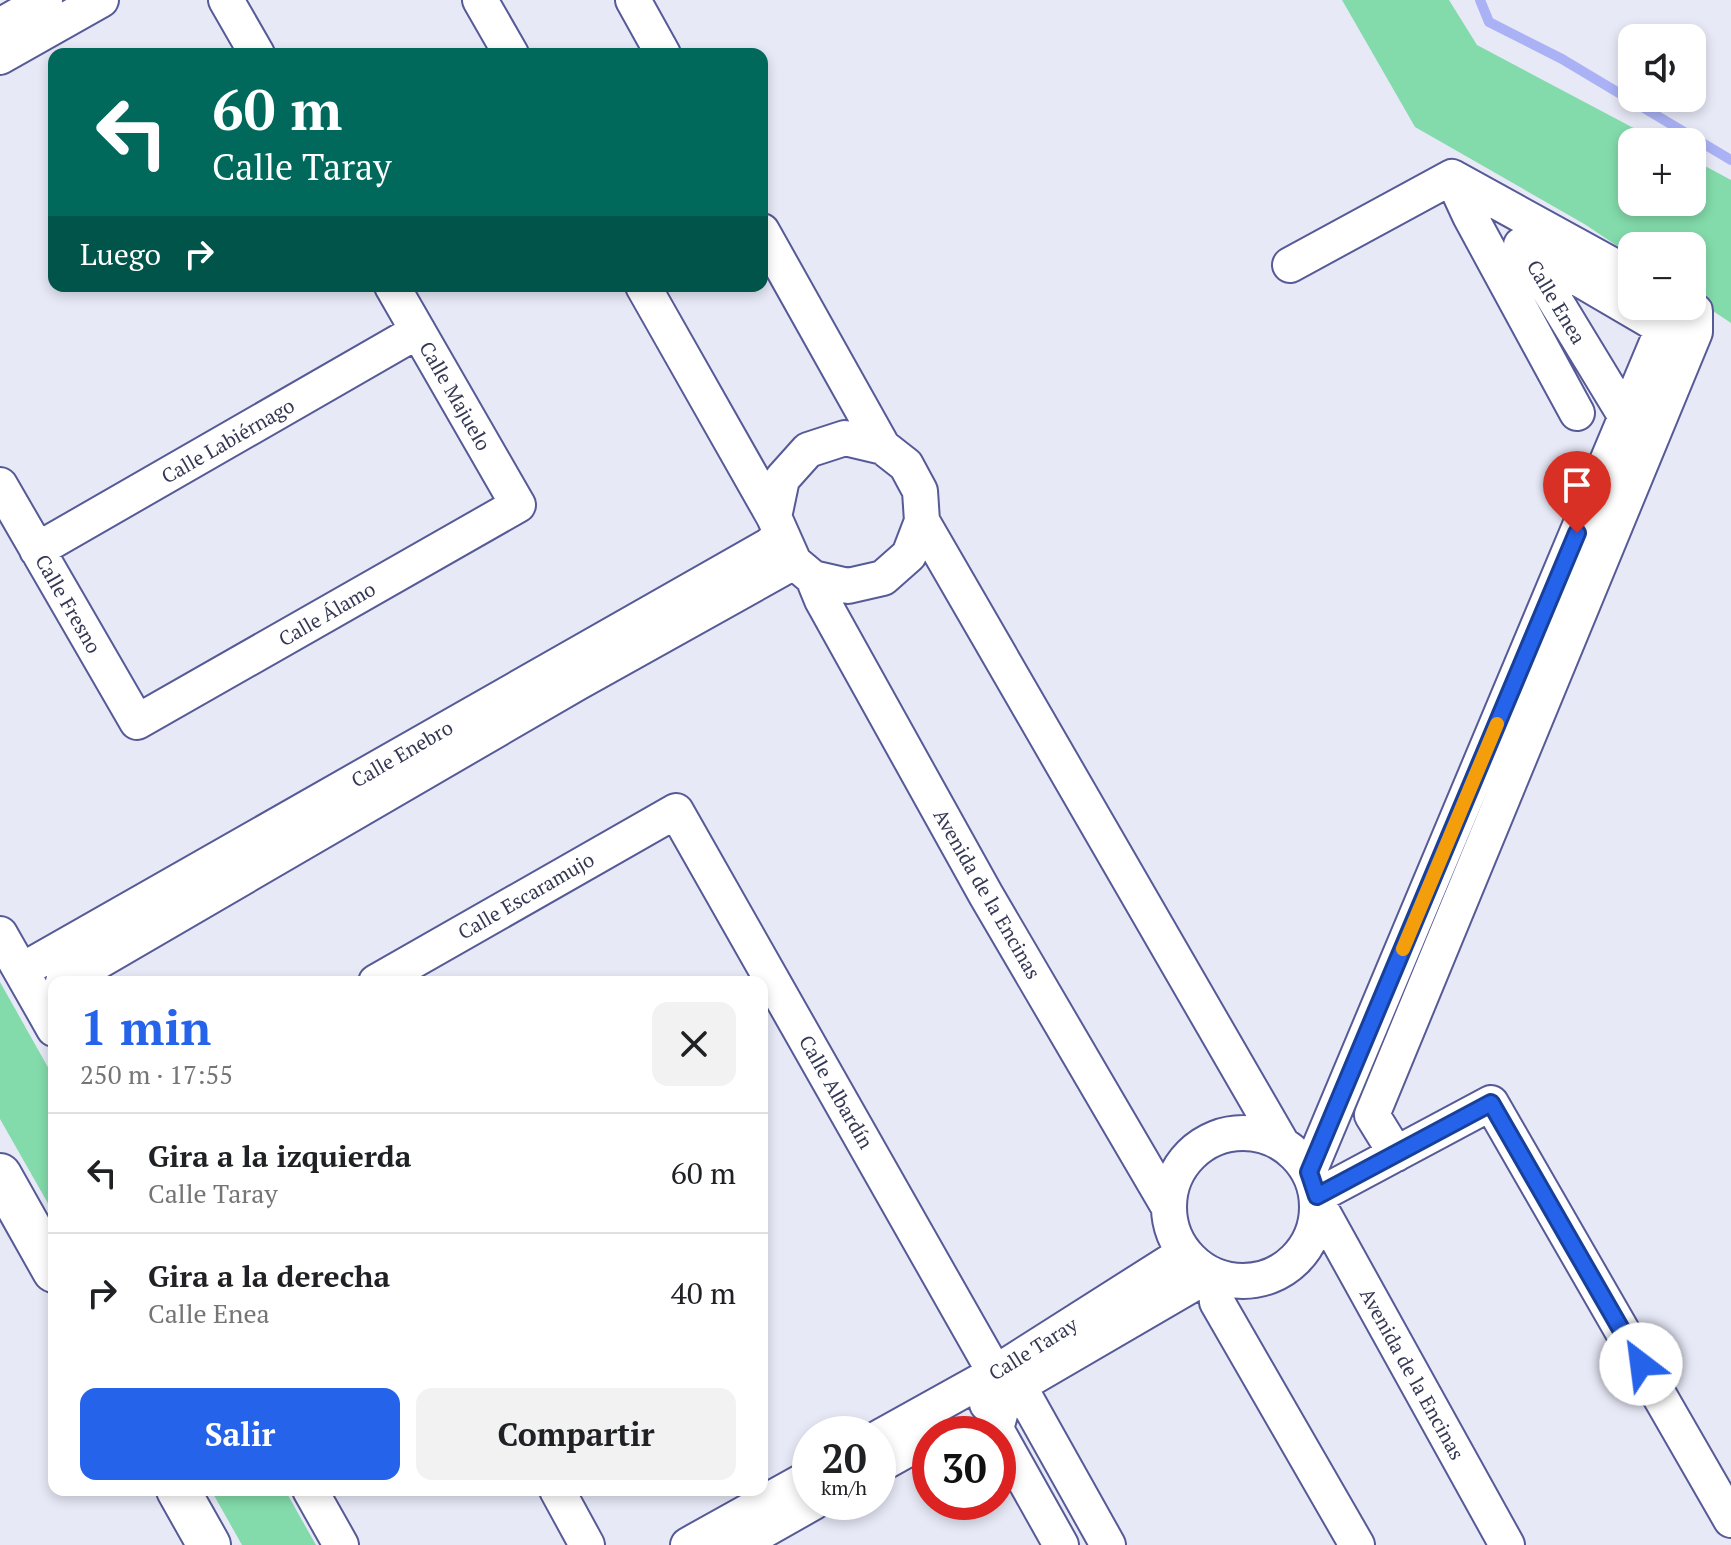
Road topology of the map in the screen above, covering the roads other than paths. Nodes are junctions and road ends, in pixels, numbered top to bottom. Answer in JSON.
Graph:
{"nodes":[{"id":1,"x":45,"y":0,"type":"edge"},
{"id":2,"x":101,"y":0,"type":"edge"},
{"id":3,"x":226,"y":0,"type":"edge"},
{"id":4,"x":480,"y":0,"type":"edge"},
{"id":5,"x":633,"y":0,"type":"edge"},
{"id":6,"x":0,"y":26,"type":"edge"},
{"id":7,"x":254,"y":48,"type":"edge"},
{"id":8,"x":508,"y":48,"type":"edge"},
{"id":9,"x":660,"y":48,"type":"edge"},
{"id":10,"x":0,"y":57,"type":"edge"},
{"id":11,"x":1452,"y":177,"type":"junction"},
{"id":12,"x":768,"y":242,"type":"edge"},
{"id":13,"x":1290,"y":265,"type":"dead end"},
{"id":14,"x":1618,"y":268,"type":"edge"},
{"id":15,"x":395,"y":292,"type":"edge"},
{"id":16,"x":646,"y":292,"type":"edge"},
{"id":17,"x":1695,"y":320,"type":"edge"},
{"id":18,"x":418,"y":331,"type":"junction"},
{"id":19,"x":1577,"y":413,"type":"dead end"},
{"id":20,"x":1626,"y":417,"type":"junction"},
{"id":21,"x":883,"y":447,"type":"junction"},
{"id":22,"x":0,"y":485,"type":"edge"},
{"id":23,"x":518,"y":505,"type":"joint"},
{"id":24,"x":922,"y":521,"type":"junction"},
{"id":25,"x":791,"y":548,"type":"junction"},
{"id":26,"x":37,"y":550,"type":"junction"},
{"id":27,"x":137,"y":722,"type":"joint"},
{"id":28,"x":676,"y":811,"type":"joint"},
{"id":29,"x":0,"y":934,"type":"edge"},
{"id":30,"x":56,"y":976,"type":"edge"},
{"id":31,"x":387,"y":976,"type":"edge"},
{"id":32,"x":765,"y":976,"type":"edge"},
{"id":33,"x":768,"y":982,"type":"edge"},
{"id":34,"x":43,"y":984,"type":"edge"},
{"id":35,"x":48,"y":1004,"type":"edge"},
{"id":36,"x":1281,"y":1142,"type":"junction"},
{"id":37,"x":1396,"y":1154,"type":"junction"},
{"id":38,"x":0,"y":1175,"type":"edge"},
{"id":39,"x":1315,"y":1190,"type":"junction"},
{"id":40,"x":1168,"y":1206,"type":"junction"},
{"id":41,"x":48,"y":1260,"type":"edge"},
{"id":42,"x":1203,"y":1268,"type":"junction"},
{"id":43,"x":1007,"y":1384,"type":"junction"},
{"id":44,"x":960,"y":1416,"type":"edge"},
{"id":45,"x":896,"y":1430,"type":"edge"},
{"id":46,"x":792,"y":1487,"type":"edge"},
{"id":47,"x":181,"y":1496,"type":"edge"},
{"id":48,"x":313,"y":1496,"type":"edge"},
{"id":49,"x":560,"y":1496,"type":"edge"},
{"id":50,"x":792,"y":1514,"type":"edge"},
{"id":51,"x":1731,"y":1520,"type":"edge"},
{"id":52,"x":209,"y":1545,"type":"edge"},
{"id":53,"x":341,"y":1545,"type":"edge"},
{"id":54,"x":587,"y":1545,"type":"edge"},
{"id":55,"x":688,"y":1545,"type":"edge"},
{"id":56,"x":738,"y":1545,"type":"edge"},
{"id":57,"x":1061,"y":1545,"type":"edge"},
{"id":58,"x":1108,"y":1545,"type":"edge"},
{"id":59,"x":1357,"y":1545,"type":"edge"},
{"id":60,"x":1507,"y":1545,"type":"edge"}],
"edges":[{"from":1,"to":6,"type":"street"},
{"from":2,"to":10,"type":"street"},
{"from":3,"to":7,"type":"street"},
{"from":4,"to":8,"type":"street"},
{"from":5,"to":9,"type":"street"},
{"from":11,"to":13,"type":"street"},
{"from":11,"to":14,"type":"street"},
{"from":11,"to":19,"type":"street"},
{"from":12,"to":21,"type":"street"},
{"from":15,"to":18,"type":"street","name":"Calle Majuelo"},
{"from":16,"to":25,"type":"street","name":"Avenida de la Encinas"},
{"from":17,"to":37,"type":"street"},
{"from":18,"to":23,"type":"street","name":"Calle Majuelo"},
{"from":18,"to":26,"type":"street","name":"Calle Labiérnago"},
{"from":20,"to":20,"type":"street","name":"Calle Enea"},
{"from":20,"to":39,"type":"street","name":"Calle Enea"},
{"from":21,"to":24,"type":"street"},
{"from":21,"to":25,"type":"street"},
{"from":22,"to":26,"type":"street","name":"Calle Fresno"},
{"from":23,"to":27,"type":"street","name":"Calle Álamo"},
{"from":24,"to":25,"type":"street"},
{"from":24,"to":36,"type":"street"},
{"from":25,"to":30,"type":"street","name":"Calle Enebro"},
{"from":25,"to":40,"type":"street","name":"Avenida de la Encinas"},
{"from":26,"to":27,"type":"street","name":"Calle Fresno"},
{"from":28,"to":31,"type":"street","name":"Calle Escaramujo"},
{"from":28,"to":32,"type":"street","name":"Calle Albardín"},
{"from":29,"to":34,"type":"street"},
{"from":33,"to":43,"type":"street","name":"Calle Albardín"},
{"from":34,"to":35,"type":"street"},
{"from":36,"to":39,"type":"street"},
{"from":36,"to":40,"type":"street"},
{"from":37,"to":39,"type":"street"},
{"from":37,"to":51,"type":"street"},
{"from":38,"to":41,"type":"main road"},
{"from":39,"to":42,"type":"street"},
{"from":39,"to":60,"type":"street","name":"Avenida de la Encinas"},
{"from":40,"to":42,"type":"street"},
{"from":42,"to":43,"type":"street","name":"Calle Taray"},
{"from":42,"to":59,"type":"street"},
{"from":43,"to":44,"type":"street","name":"Calle Taray"},
{"from":43,"to":45,"type":"street","name":"Calle Taray"},
{"from":43,"to":57,"type":"street"},
{"from":43,"to":58,"type":"street","name":"Calle Albardín"},
{"from":46,"to":55,"type":"street"},
{"from":47,"to":52,"type":"main road"},
{"from":48,"to":53,"type":"street"},
{"from":49,"to":54,"type":"street"},
{"from":50,"to":56,"type":"street"}]}
